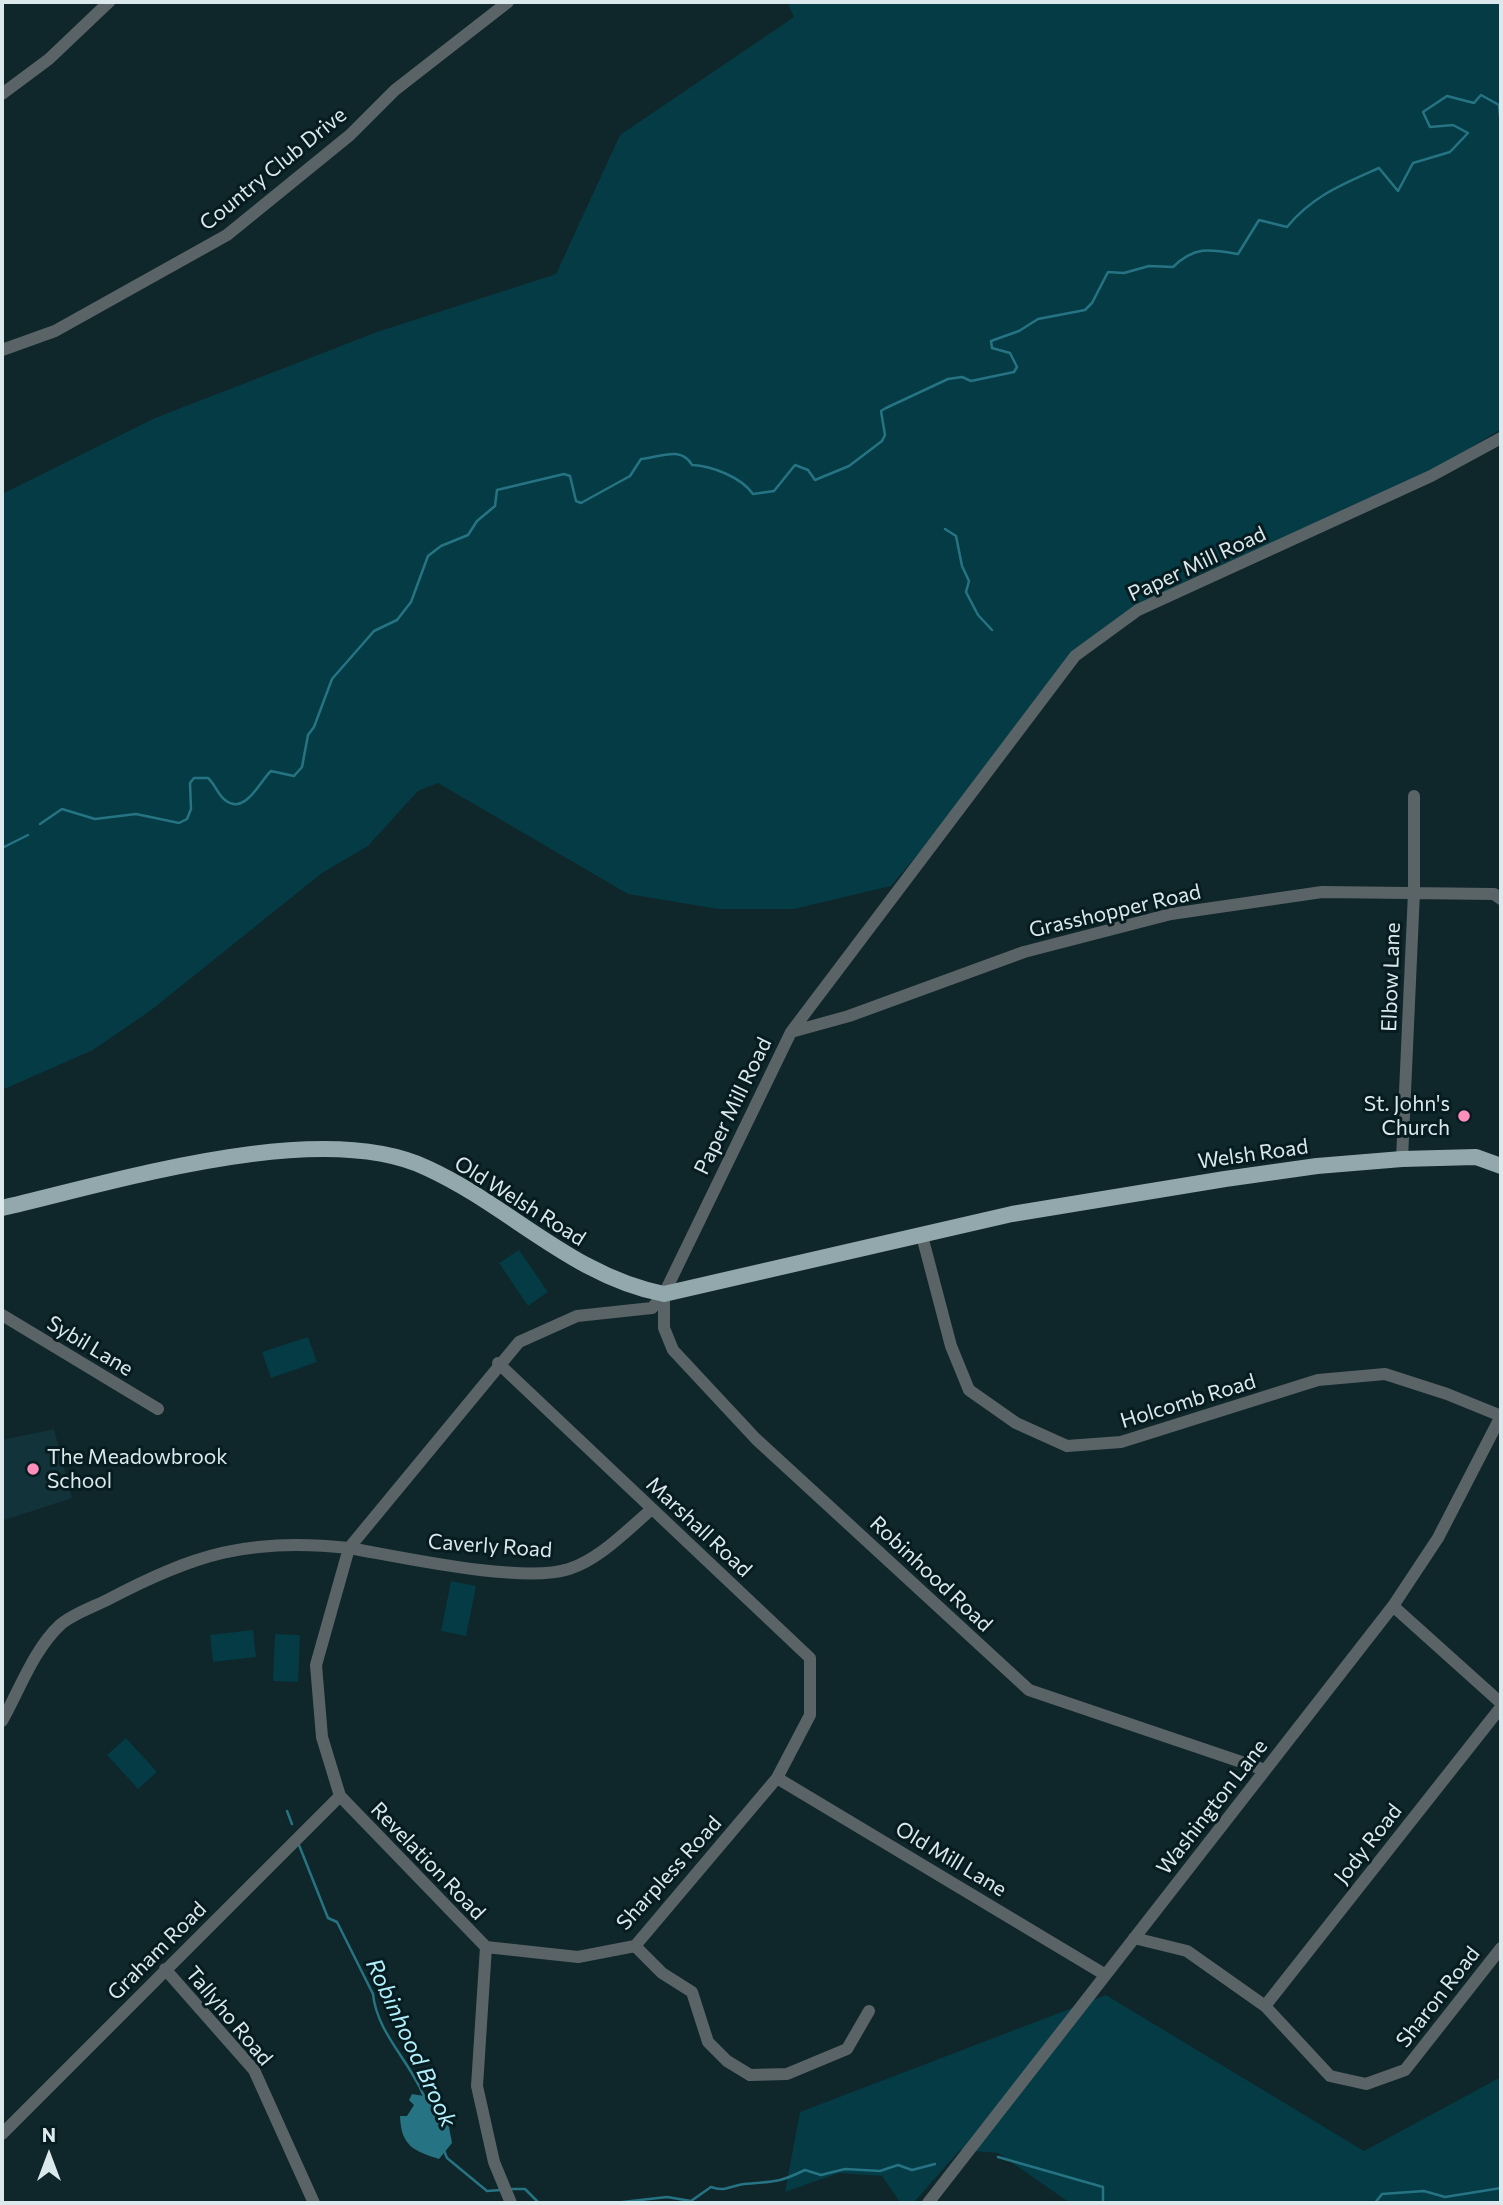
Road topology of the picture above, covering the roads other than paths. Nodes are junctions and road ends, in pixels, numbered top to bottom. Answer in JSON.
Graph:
{"nodes":[{"id":1,"x":109,"y":2,"type":"edge"},
{"id":2,"x":508,"y":2,"type":"edge"},
{"id":3,"x":2,"y":93,"type":"edge"},
{"id":4,"x":2,"y":351,"type":"edge"},
{"id":5,"x":1501,"y":438,"type":"edge"},
{"id":6,"x":1414,"y":796,"type":"dead end"},
{"id":7,"x":1414,"y":892,"type":"junction"},
{"id":8,"x":1501,"y":899,"type":"edge"},
{"id":9,"x":791,"y":1032,"type":"junction"},
{"id":10,"x":1402,"y":1159,"type":"junction"},
{"id":11,"x":1501,"y":1166,"type":"edge"},
{"id":12,"x":2,"y":1208,"type":"edge"},
{"id":13,"x":1012,"y":1214,"type":"joint"},
{"id":14,"x":922,"y":1236,"type":"junction"},
{"id":15,"x":664,"y":1294,"type":"junction"},
{"id":16,"x":2,"y":1315,"type":"edge"},
{"id":17,"x":498,"y":1363,"type":"junction"},
{"id":18,"x":158,"y":1409,"type":"dead end"},
{"id":19,"x":1501,"y":1416,"type":"edge"},
{"id":20,"x":652,"y":1509,"type":"junction"},
{"id":21,"x":349,"y":1548,"type":"junction"},
{"id":22,"x":1393,"y":1606,"type":"junction"},
{"id":23,"x":1501,"y":1705,"type":"edge"},
{"id":24,"x":2,"y":1721,"type":"edge"},
{"id":25,"x":798,"y":1742,"type":"joint"},
{"id":26,"x":1265,"y":1770,"type":"junction"},
{"id":27,"x":777,"y":1778,"type":"junction"},
{"id":28,"x":340,"y":1796,"type":"junction"},
{"id":29,"x":1134,"y":1938,"type":"junction"},
{"id":30,"x":635,"y":1946,"type":"junction"},
{"id":31,"x":486,"y":1947,"type":"junction"},
{"id":32,"x":1501,"y":1948,"type":"edge"},
{"id":33,"x":165,"y":1969,"type":"junction"},
{"id":34,"x":1104,"y":1974,"type":"junction"},
{"id":35,"x":1265,"y":2006,"type":"junction"},
{"id":36,"x":869,"y":2011,"type":"dead end"},
{"id":37,"x":2,"y":2134,"type":"edge"},
{"id":38,"x":314,"y":2203,"type":"edge"},
{"id":39,"x":511,"y":2203,"type":"edge"},
{"id":40,"x":928,"y":2203,"type":"edge"}],
"edges":[{"from":1,"to":3,"type":"street"},
{"from":2,"to":4,"type":"street","name":"Country Club Drive"},
{"from":5,"to":9,"type":"street","name":"Paper Mill Road"},
{"from":6,"to":7,"type":"street","name":"Elbow Lane"},
{"from":7,"to":8,"type":"street","name":"Grasshopper Road"},
{"from":7,"to":9,"type":"street","name":"Grasshopper Road"},
{"from":7,"to":10,"type":"street","name":"Elbow Lane"},
{"from":9,"to":15,"type":"street","name":"Paper Mill Road"},
{"from":10,"to":11,"type":"main road","name":"Welsh Road"},
{"from":10,"to":13,"type":"main road","name":"Welsh Road"},
{"from":12,"to":15,"type":"main road","name":"Old Welsh Road"},
{"from":13,"to":14,"type":"main road","name":"Old Welsh Road"},
{"from":14,"to":15,"type":"main road","name":"Old Welsh Road"},
{"from":14,"to":19,"type":"street","name":"Holcomb Road"},
{"from":15,"to":17,"type":"street"},
{"from":15,"to":26,"type":"street","name":"Robinhood Road"},
{"from":16,"to":18,"type":"street","name":"Sybil Lane"},
{"from":17,"to":20,"type":"street","name":"Marshall Road"},
{"from":17,"to":21,"type":"street"},
{"from":19,"to":22,"type":"street","name":"Washington Lane"},
{"from":20,"to":21,"type":"street","name":"Caverly Road"},
{"from":20,"to":25,"type":"street","name":"Marshall Road"},
{"from":21,"to":24,"type":"street"},
{"from":21,"to":28,"type":"street","name":"Revelation Road"},
{"from":22,"to":23,"type":"street"},
{"from":22,"to":26,"type":"street","name":"Washington Lane"},
{"from":23,"to":35,"type":"street","name":"Jody Road"},
{"from":25,"to":27,"type":"street","name":"Sharpless Road"},
{"from":26,"to":29,"type":"street","name":"Washington Lane"},
{"from":27,"to":30,"type":"street","name":"Sharpless Road"},
{"from":27,"to":34,"type":"street","name":"Old Mill Lane"},
{"from":28,"to":31,"type":"street","name":"Revelation Road"},
{"from":28,"to":33,"type":"street","name":"Graham Road"},
{"from":29,"to":34,"type":"street","name":"Washington Lane"},
{"from":29,"to":35,"type":"street"},
{"from":30,"to":31,"type":"street","name":"Sharpless Road"},
{"from":30,"to":36,"type":"street"},
{"from":31,"to":39,"type":"street","name":"Revelation Road"},
{"from":32,"to":35,"type":"street","name":"Sharon Road"},
{"from":33,"to":37,"type":"street","name":"Graham Road"},
{"from":33,"to":38,"type":"street","name":"Tallyho Road"},
{"from":34,"to":40,"type":"street","name":"Washington Lane"}]}
